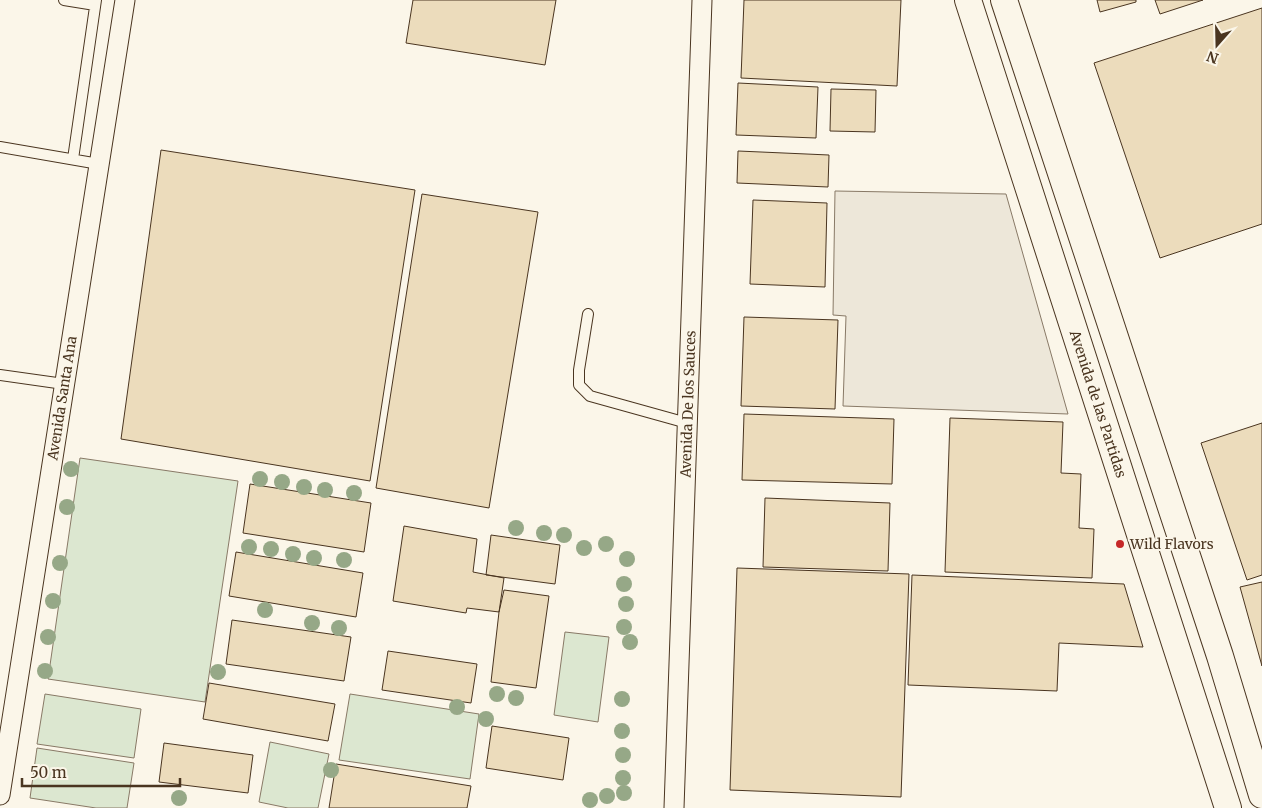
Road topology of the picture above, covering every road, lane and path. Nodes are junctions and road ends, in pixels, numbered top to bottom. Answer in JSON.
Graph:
{"nodes":[{"id":1,"x":64,"y":0,"type":"edge"},
{"id":2,"x":125,"y":0,"type":"edge"},
{"id":3,"x":702,"y":0,"type":"edge"},
{"id":4,"x":968,"y":0,"type":"edge"},
{"id":5,"x":1004,"y":0,"type":"edge"},
{"id":6,"x":95,"y":3,"type":"edge"},
{"id":7,"x":0,"y":147,"type":"edge"},
{"id":8,"x":73,"y":159,"type":"junction"},
{"id":9,"x":99,"y":164,"type":"junction"},
{"id":10,"x":588,"y":314,"type":"dead end"},
{"id":11,"x":0,"y":375,"type":"edge"},
{"id":12,"x":64,"y":384,"type":"junction"},
{"id":13,"x":687,"y":423,"type":"junction"},
{"id":14,"x":0,"y":795,"type":"edge"},
{"id":15,"x":1262,"y":795,"type":"edge"},
{"id":16,"x":674,"y":808,"type":"edge"},
{"id":17,"x":1228,"y":808,"type":"edge"}],
"edges":[{"from":1,"to":6,"type":"lane"},
{"from":2,"to":9,"type":"street","name":"Avenida Santa Ana"},
{"from":3,"to":13,"type":"street","name":"Avenida De los Sauces"},
{"from":4,"to":17,"type":"main road","name":"Avenida de las Partidas"},
{"from":5,"to":15,"type":"main road"},
{"from":6,"to":8,"type":"lane"},
{"from":7,"to":8,"type":"lane"},
{"from":8,"to":9,"type":"lane"},
{"from":9,"to":12,"type":"street","name":"Avenida Santa Ana"},
{"from":10,"to":13,"type":"lane"},
{"from":11,"to":12,"type":"lane"},
{"from":12,"to":14,"type":"street","name":"Avenida Santa Ana"},
{"from":13,"to":16,"type":"street","name":"Avenida De los Sauces"}]}
